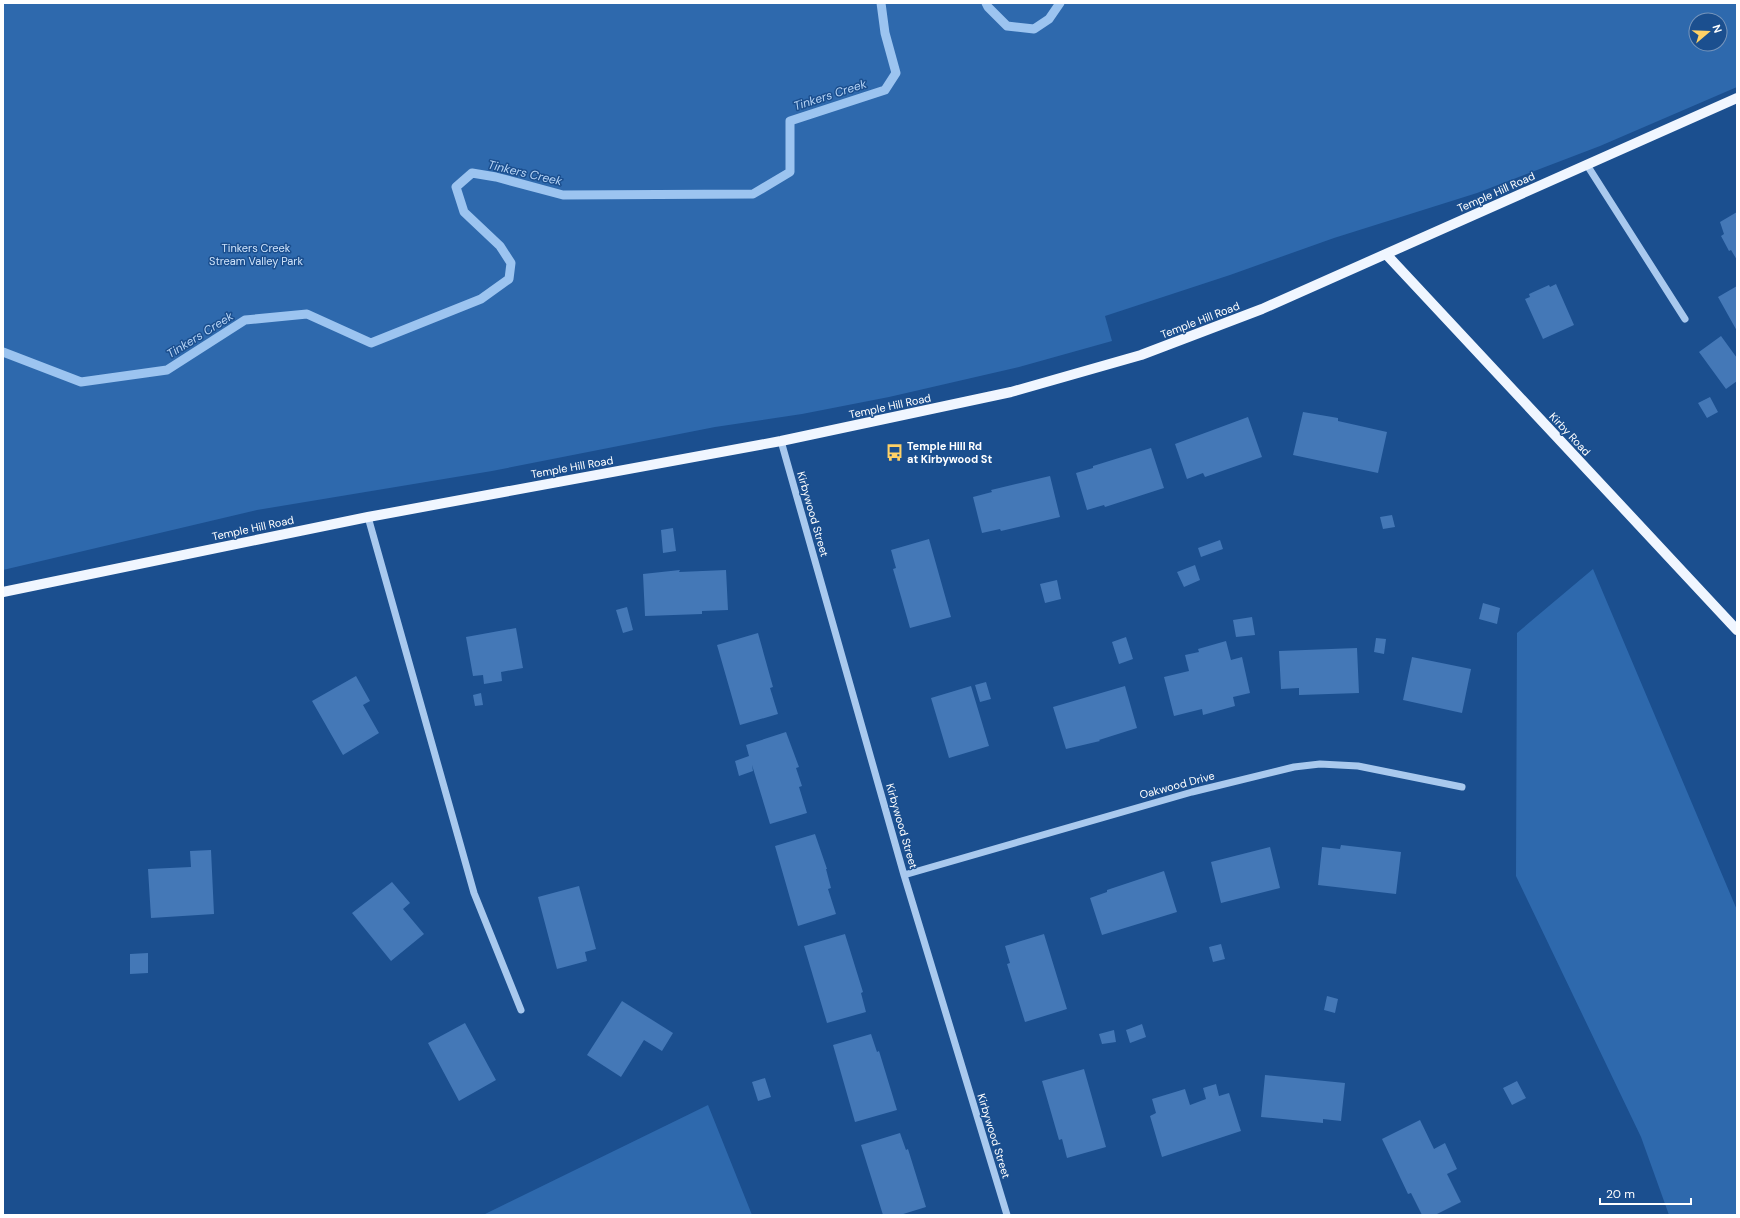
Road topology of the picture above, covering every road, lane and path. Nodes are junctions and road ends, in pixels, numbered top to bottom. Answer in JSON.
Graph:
{"nodes":[{"id":1,"x":1737,"y":98,"type":"edge"},
{"id":2,"x":1587,"y":165,"type":"junction"},
{"id":3,"x":1386,"y":254,"type":"junction"},
{"id":4,"x":1685,"y":319,"type":"dead end"},
{"id":5,"x":781,"y":441,"type":"junction"},
{"id":6,"x":368,"y":517,"type":"junction"},
{"id":7,"x":3,"y":592,"type":"edge"},
{"id":8,"x":1737,"y":630,"type":"edge"},
{"id":9,"x":1462,"y":787,"type":"dead end"},
{"id":10,"x":904,"y":875,"type":"junction"},
{"id":11,"x":521,"y":1010,"type":"dead end"},
{"id":12,"x":1007,"y":1215,"type":"edge"}],
"edges":[{"from":1,"to":2,"type":"main road","name":"Temple Hill Road"},
{"from":2,"to":3,"type":"main road","name":"Temple Hill Road"},
{"from":2,"to":4,"type":"street"},
{"from":3,"to":5,"type":"main road","name":"Temple Hill Road"},
{"from":3,"to":8,"type":"main road","name":"Kirby Road"},
{"from":5,"to":6,"type":"main road","name":"Temple Hill Road"},
{"from":5,"to":10,"type":"street","name":"Kirbywood Street"},
{"from":6,"to":7,"type":"main road","name":"Temple Hill Road"},
{"from":6,"to":11,"type":"street"},
{"from":9,"to":10,"type":"street","name":"Oakwood Drive"},
{"from":10,"to":12,"type":"street","name":"Kirbywood Street"}]}
